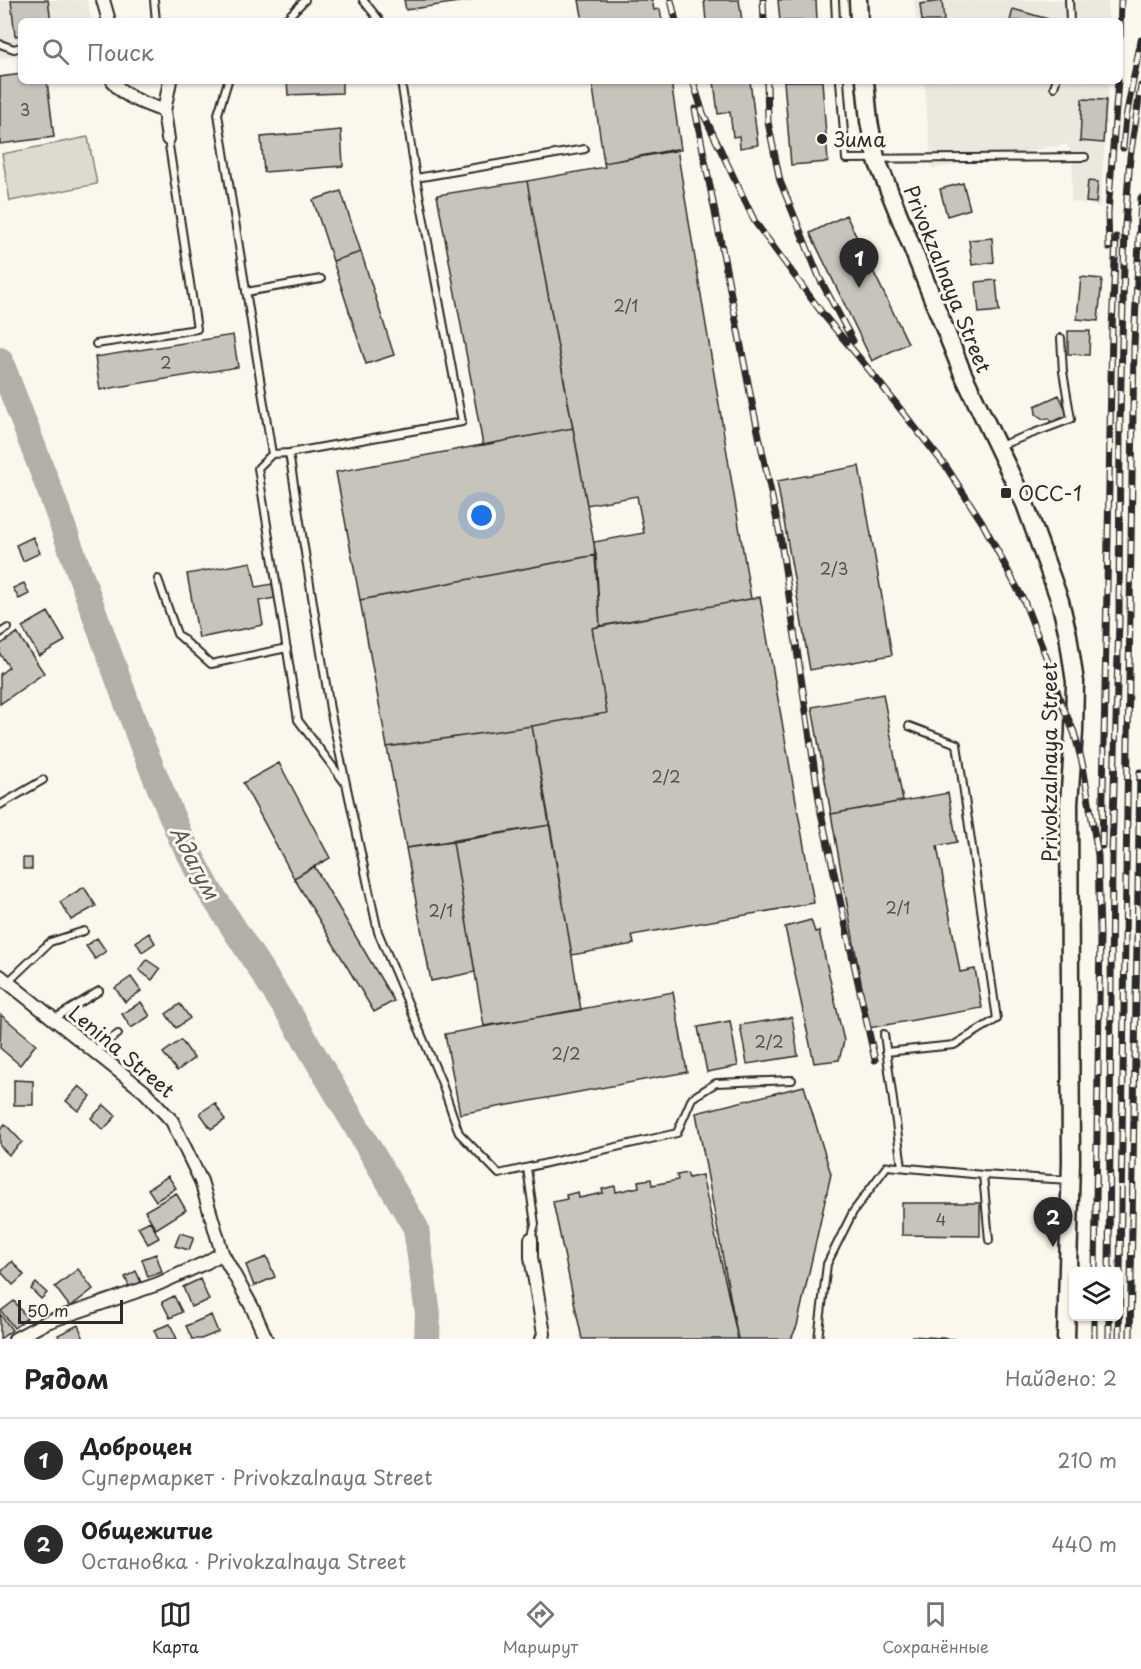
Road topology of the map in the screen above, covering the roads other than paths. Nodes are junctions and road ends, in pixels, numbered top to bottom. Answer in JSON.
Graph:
{"nodes":[{"id":1,"x":103,"y":0,"type":"edge"},
{"id":2,"x":154,"y":0,"type":"edge"},
{"id":3,"x":305,"y":0,"type":"edge"},
{"id":4,"x":363,"y":0,"type":"edge"},
{"id":5,"x":834,"y":0,"type":"edge"},
{"id":6,"x":858,"y":0,"type":"edge"},
{"id":7,"x":1070,"y":0,"type":"edge"},
{"id":8,"x":108,"y":18,"type":"edge"},
{"id":9,"x":156,"y":18,"type":"edge"},
{"id":10,"x":287,"y":18,"type":"edge"},
{"id":11,"x":378,"y":18,"type":"edge"},
{"id":12,"x":836,"y":18,"type":"edge"},
{"id":13,"x":859,"y":18,"type":"edge"},
{"id":14,"x":1070,"y":18,"type":"edge"},
{"id":15,"x":0,"y":44,"type":"edge"},
{"id":16,"x":18,"y":48,"type":"edge"},
{"id":17,"x":115,"y":84,"type":"edge"},
{"id":18,"x":169,"y":84,"type":"edge"},
{"id":19,"x":227,"y":84,"type":"edge"},
{"id":20,"x":401,"y":84,"type":"edge"},
{"id":21,"x":840,"y":84,"type":"edge"},
{"id":22,"x":865,"y":84,"type":"edge"},
{"id":23,"x":164,"y":111,"type":"junction"},
{"id":24,"x":168,"y":139,"type":"joint"},
{"id":25,"x":585,"y":148,"type":"dead end"},
{"id":26,"x":1085,"y":157,"type":"dead end"},
{"id":27,"x":876,"y":158,"type":"junction"},
{"id":28,"x":416,"y":178,"type":"junction"},
{"id":29,"x":321,"y":279,"type":"dead end"},
{"id":30,"x":246,"y":292,"type":"junction"},
{"id":31,"x":1061,"y":338,"type":"dead end"},
{"id":32,"x":96,"y":344,"type":"dead end"},
{"id":33,"x":998,"y":447,"type":"junction"},
{"id":34,"x":289,"y":453,"type":"junction"},
{"id":35,"x":272,"y":454,"type":"junction"},
{"id":36,"x":158,"y":579,"type":"dead end"},
{"id":37,"x":8,"y":628,"type":"dead end"},
{"id":38,"x":0,"y":633,"type":"edge"},
{"id":39,"x":287,"y":648,"type":"junction"},
{"id":40,"x":909,"y":726,"type":"dead end"},
{"id":41,"x":43,"y":780,"type":"dead end"},
{"id":42,"x":347,"y":786,"type":"junction"},
{"id":43,"x":0,"y":805,"type":"edge"},
{"id":44,"x":84,"y":932,"type":"dead end"},
{"id":45,"x":4,"y":979,"type":"edge"},
{"id":46,"x":99,"y":992,"type":"dead end"},
{"id":47,"x":54,"y":1019,"type":"junction"},
{"id":48,"x":118,"y":1034,"type":"dead end"},
{"id":49,"x":884,"y":1034,"type":"dead end"},
{"id":50,"x":95,"y":1050,"type":"junction"},
{"id":51,"x":886,"y":1052,"type":"junction"},
{"id":52,"x":792,"y":1080,"type":"dead end"},
{"id":53,"x":902,"y":1167,"type":"junction"},
{"id":54,"x":527,"y":1168,"type":"junction"},
{"id":55,"x":983,"y":1175,"type":"junction"},
{"id":56,"x":1071,"y":1180,"type":"junction"},
{"id":57,"x":531,"y":1239,"type":"joint"},
{"id":58,"x":989,"y":1240,"type":"dead end"},
{"id":59,"x":222,"y":1253,"type":"junction"},
{"id":60,"x":15,"y":1339,"type":"edge"},
{"id":61,"x":266,"y":1339,"type":"edge"},
{"id":62,"x":542,"y":1339,"type":"edge"},
{"id":63,"x":818,"y":1339,"type":"edge"},
{"id":64,"x":1066,"y":1339,"type":"edge"}],
"edges":[{"from":1,"to":8,"type":"street"},
{"from":2,"to":9,"type":"lane"},
{"from":3,"to":10,"type":"lane"},
{"from":4,"to":11,"type":"lane"},
{"from":5,"to":12,"type":"lane"},
{"from":6,"to":13,"type":"main road"},
{"from":7,"to":14,"type":"lane"},
{"from":15,"to":16,"type":"lane"},
{"from":17,"to":23,"type":"street"},
{"from":18,"to":23,"type":"street"},
{"from":19,"to":30,"type":"lane"},
{"from":20,"to":28,"type":"lane"},
{"from":21,"to":27,"type":"lane"},
{"from":22,"to":27,"type":"main road","name":"Privokzalnaya Street"},
{"from":23,"to":24,"type":"street"},
{"from":24,"to":32,"type":"lane"},
{"from":25,"to":28,"type":"lane"},
{"from":26,"to":27,"type":"lane"},
{"from":27,"to":33,"type":"main road","name":"Privokzalnaya Street"},
{"from":28,"to":34,"type":"lane"},
{"from":29,"to":30,"type":"lane"},
{"from":30,"to":35,"type":"lane"},
{"from":31,"to":33,"type":"lane"},
{"from":33,"to":56,"type":"main road","name":"Privokzalnaya Street"},
{"from":34,"to":35,"type":"lane"},
{"from":34,"to":42,"type":"lane"},
{"from":35,"to":39,"type":"lane"},
{"from":36,"to":39,"type":"lane"},
{"from":37,"to":38,"type":"lane"},
{"from":39,"to":42,"type":"lane"},
{"from":40,"to":51,"type":"lane"},
{"from":41,"to":43,"type":"lane"},
{"from":42,"to":54,"type":"lane"},
{"from":44,"to":45,"type":"lane"},
{"from":45,"to":47,"type":"street","name":"Lenina Street"},
{"from":46,"to":47,"type":"lane"},
{"from":47,"to":50,"type":"street","name":"Lenina Street"},
{"from":48,"to":50,"type":"lane"},
{"from":49,"to":51,"type":"lane"},
{"from":50,"to":59,"type":"street","name":"Lenina Street"},
{"from":51,"to":53,"type":"lane"},
{"from":52,"to":54,"type":"lane"},
{"from":53,"to":55,"type":"lane"},
{"from":53,"to":63,"type":"lane"},
{"from":54,"to":57,"type":"lane"},
{"from":55,"to":56,"type":"lane"},
{"from":55,"to":58,"type":"lane"},
{"from":56,"to":64,"type":"main road","name":"Privokzalnaya Street"},
{"from":57,"to":62,"type":"street"},
{"from":59,"to":60,"type":"street"},
{"from":59,"to":61,"type":"street","name":"Lenina Street"}]}
